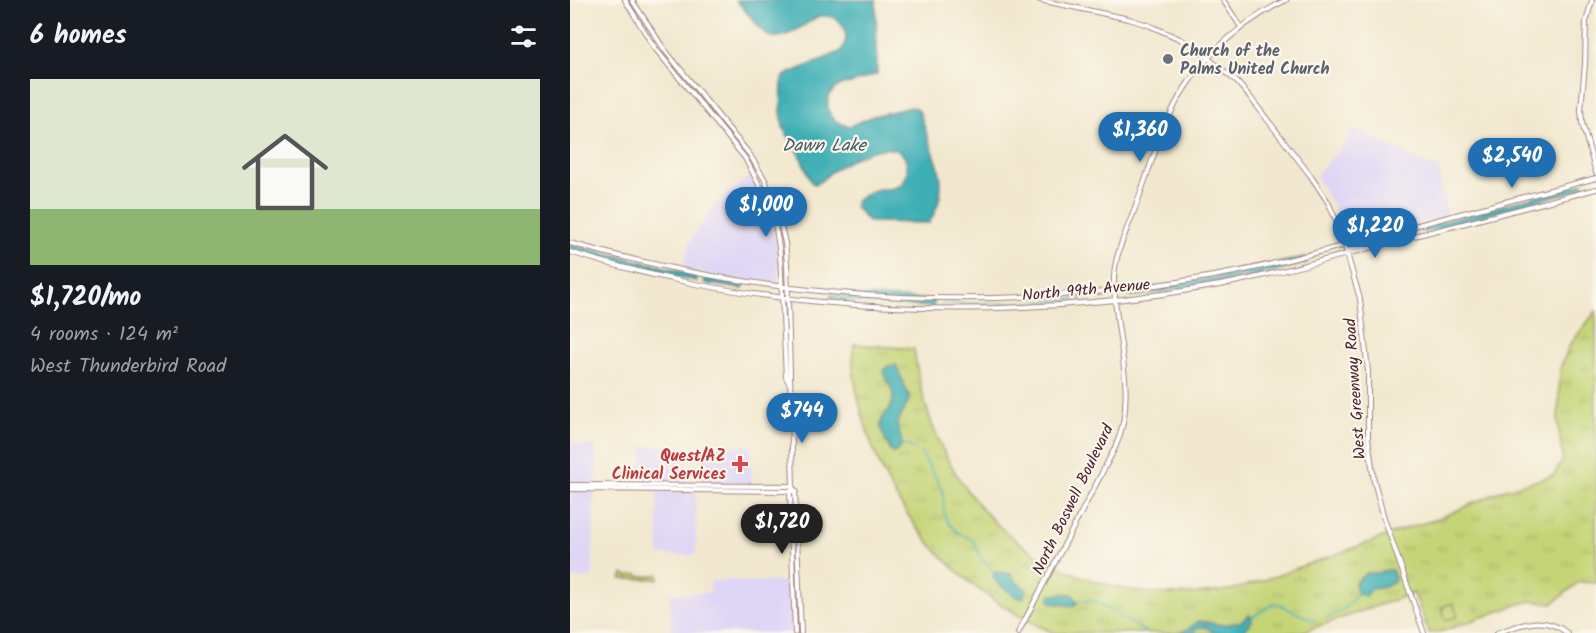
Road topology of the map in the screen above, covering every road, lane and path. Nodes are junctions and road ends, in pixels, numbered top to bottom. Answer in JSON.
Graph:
{"nodes":[{"id":1,"x":625,"y":0,"type":"edge"},
{"id":2,"x":632,"y":0,"type":"edge"},
{"id":3,"x":1040,"y":0,"type":"edge"},
{"id":4,"x":1223,"y":0,"type":"edge"},
{"id":5,"x":1286,"y":0,"type":"edge"},
{"id":6,"x":1592,"y":0,"type":"edge"},
{"id":7,"x":1241,"y":27,"type":"junction"},
{"id":8,"x":1209,"y":58,"type":"junction"},
{"id":9,"x":1596,"y":173,"type":"edge"},
{"id":10,"x":1596,"y":178,"type":"edge"},
{"id":11,"x":1596,"y":189,"type":"edge"},
{"id":12,"x":1416,"y":226,"type":"junction"},
{"id":13,"x":1418,"y":236,"type":"junction"},
{"id":14,"x":570,"y":243,"type":"edge"},
{"id":15,"x":1346,"y":251,"type":"junction"},
{"id":16,"x":570,"y":252,"type":"edge"},
{"id":17,"x":1115,"y":290,"type":"junction"},
{"id":18,"x":782,"y":292,"type":"junction"},
{"id":19,"x":788,"y":293,"type":"junction"},
{"id":20,"x":1116,"y":300,"type":"junction"},
{"id":21,"x":789,"y":384,"type":"junction"},
{"id":22,"x":570,"y":487,"type":"edge"},
{"id":23,"x":793,"y":489,"type":"junction"},
{"id":24,"x":792,"y":520,"type":"junction"},
{"id":25,"x":798,"y":539,"type":"junction"},
{"id":26,"x":795,"y":633,"type":"edge"},
{"id":27,"x":801,"y":633,"type":"edge"},
{"id":28,"x":1018,"y":633,"type":"edge"},
{"id":29,"x":1424,"y":633,"type":"edge"},
{"id":30,"x":1497,"y":633,"type":"edge"},
{"id":31,"x":1567,"y":633,"type":"edge"}],
"edges":[{"from":1,"to":18,"type":"street"},
{"from":2,"to":19,"type":"street"},
{"from":3,"to":8,"type":"street","name":"West Greenway Road"},
{"from":4,"to":7,"type":"street"},
{"from":5,"to":7,"type":"street","name":"North Boswell Boulevard"},
{"from":6,"to":9,"type":"street"},
{"from":7,"to":8,"type":"street","name":"North Boswell Boulevard"},
{"from":8,"to":15,"type":"street","name":"West Greenway Road"},
{"from":8,"to":17,"type":"street","name":"North Boswell Boulevard"},
{"from":10,"to":12,"type":"street","name":"North 99th Avenue"},
{"from":11,"to":13,"type":"street","name":"North 99th Avenue"},
{"from":12,"to":13,"type":"street"},
{"from":12,"to":15,"type":"street","name":"North 99th Avenue"},
{"from":13,"to":15,"type":"street","name":"North 99th Avenue"},
{"from":14,"to":18,"type":"street","name":"North 99th Avenue"},
{"from":15,"to":17,"type":"street","name":"North 99th Avenue"},
{"from":15,"to":20,"type":"street","name":"North 99th Avenue"},
{"from":15,"to":29,"type":"street","name":"West Greenway Road"},
{"from":16,"to":18,"type":"street","name":"North 99th Avenue"},
{"from":17,"to":19,"type":"street","name":"North 99th Avenue"},
{"from":17,"to":20,"type":"street","name":"North Boswell Boulevard"},
{"from":18,"to":19,"type":"street","name":"North 99th Avenue"},
{"from":18,"to":19,"type":"street","name":"North 99th Avenue"},
{"from":18,"to":21,"type":"street"},
{"from":19,"to":20,"type":"street","name":"North 99th Avenue"},
{"from":19,"to":21,"type":"street"},
{"from":20,"to":28,"type":"street","name":"North Boswell Boulevard"},
{"from":21,"to":23,"type":"street"},
{"from":22,"to":23,"type":"street"},
{"from":23,"to":24,"type":"street"},
{"from":23,"to":25,"type":"street"},
{"from":24,"to":25,"type":"street"},
{"from":24,"to":26,"type":"street"},
{"from":25,"to":27,"type":"street"},
{"from":30,"to":31,"type":"street"}]}
